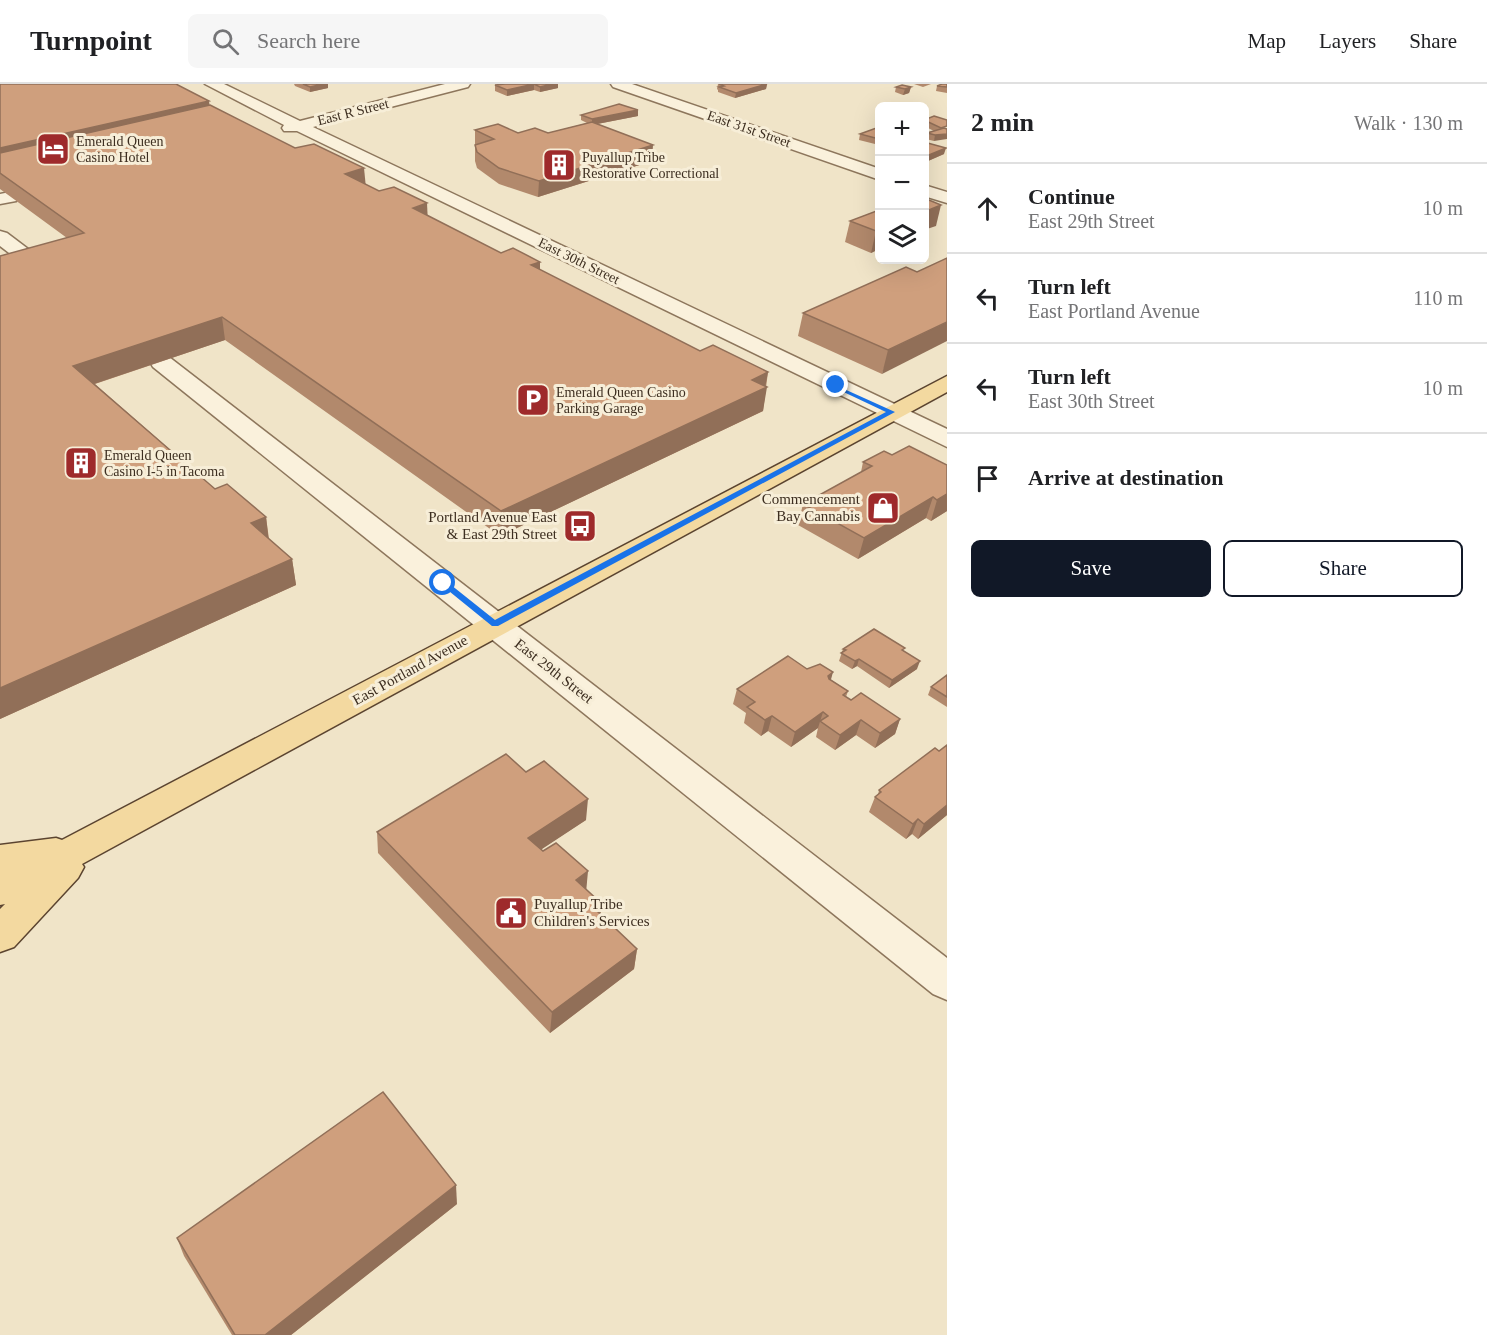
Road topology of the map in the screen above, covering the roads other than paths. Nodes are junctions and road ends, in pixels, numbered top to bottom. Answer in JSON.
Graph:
{"nodes":[{"id":1,"x":212,"y":84,"type":"edge"},
{"id":2,"x":463,"y":84,"type":"edge"},
{"id":3,"x":618,"y":84,"type":"edge"},
{"id":4,"x":298,"y":126,"type":"junction"},
{"id":5,"x":268,"y":133,"type":"edge"},
{"id":6,"x":875,"y":174,"type":"edge"},
{"id":7,"x":929,"y":192,"type":"edge"},
{"id":8,"x":947,"y":198,"type":"edge"},
{"id":9,"x":0,"y":237,"type":"edge"},
{"id":10,"x":41,"y":268,"type":"edge"},
{"id":11,"x":161,"y":362,"type":"edge"},
{"id":12,"x":947,"y":383,"type":"edge"},
{"id":13,"x":891,"y":412,"type":"junction"},
{"id":14,"x":947,"y":439,"type":"edge"},
{"id":15,"x":495,"y":624,"type":"junction"},
{"id":16,"x":81,"y":850,"type":"junction"},
{"id":17,"x":0,"y":860,"type":"edge"},
{"id":18,"x":0,"y":890,"type":"edge"},
{"id":19,"x":0,"y":935,"type":"edge"},
{"id":20,"x":947,"y":982,"type":"edge"}],
"edges":[{"from":1,"to":4,"type":"street","name":"East 30th Street"},
{"from":2,"to":4,"type":"street","name":"East R Street"},
{"from":3,"to":6,"type":"street","name":"East 31st Street"},
{"from":4,"to":5,"type":"street","name":"East R Street"},
{"from":4,"to":13,"type":"street","name":"East 30th Street"},
{"from":7,"to":8,"type":"street"},
{"from":9,"to":10,"type":"street"},
{"from":11,"to":15,"type":"street","name":"East 29th Street"},
{"from":12,"to":13,"type":"main road","name":"East Portland Avenue"},
{"from":13,"to":14,"type":"street","name":"East 30th Street"},
{"from":13,"to":15,"type":"main road","name":"East Portland Avenue"},
{"from":15,"to":16,"type":"main road","name":"East Portland Avenue"},
{"from":15,"to":20,"type":"street","name":"East 29th Street"},
{"from":16,"to":17,"type":"main road"},
{"from":16,"to":18,"type":"main road","name":"East Portland Avenue"},
{"from":16,"to":19,"type":"main road"}]}
